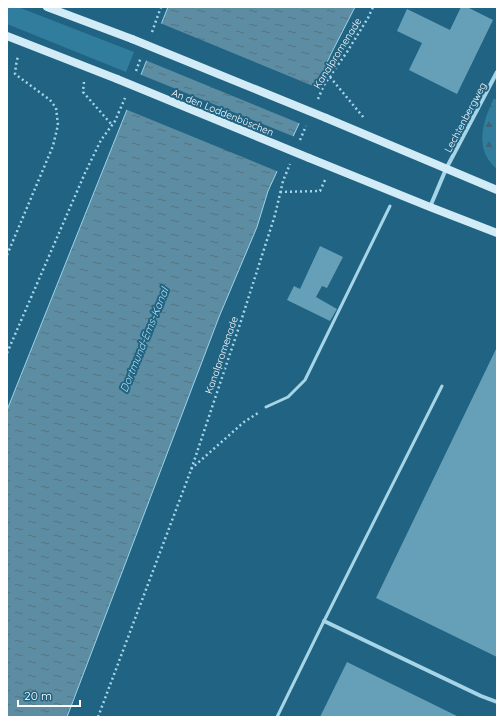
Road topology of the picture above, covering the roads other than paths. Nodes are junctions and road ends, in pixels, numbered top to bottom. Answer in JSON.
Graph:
{"nodes":[{"id":1,"x":48,"y":7,"type":"edge"},
{"id":2,"x":7,"y":36,"type":"edge"},
{"id":3,"x":497,"y":72,"type":"edge"},
{"id":4,"x":446,"y":169,"type":"junction"},
{"id":5,"x":497,"y":190,"type":"edge"},
{"id":6,"x":390,"y":206,"type":"dead end"},
{"id":7,"x":430,"y":207,"type":"junction"},
{"id":8,"x":497,"y":233,"type":"edge"},
{"id":9,"x":442,"y":386,"type":"dead end"},
{"id":10,"x":266,"y":407,"type":"road end"},
{"id":11,"x":324,"y":621,"type":"junction"},
{"id":12,"x":497,"y":702,"type":"edge"},
{"id":13,"x":277,"y":717,"type":"edge"}],
"edges":[{"from":1,"to":4,"type":"main road","bridge":true},
{"from":2,"to":7,"type":"main road","name":"An den Loddenbüschen","bridge":true},
{"from":3,"to":4,"type":"street","name":"Lechtenbergweg"},
{"from":4,"to":5,"type":"main road"},
{"from":4,"to":7,"type":"street","name":"Lechtenbergweg"},
{"from":6,"to":10,"type":"lane"},
{"from":7,"to":8,"type":"main road","name":"An den Loddenbüschen"},
{"from":9,"to":11,"type":"lane"},
{"from":11,"to":12,"type":"street"},
{"from":11,"to":13,"type":"lane"}]}
